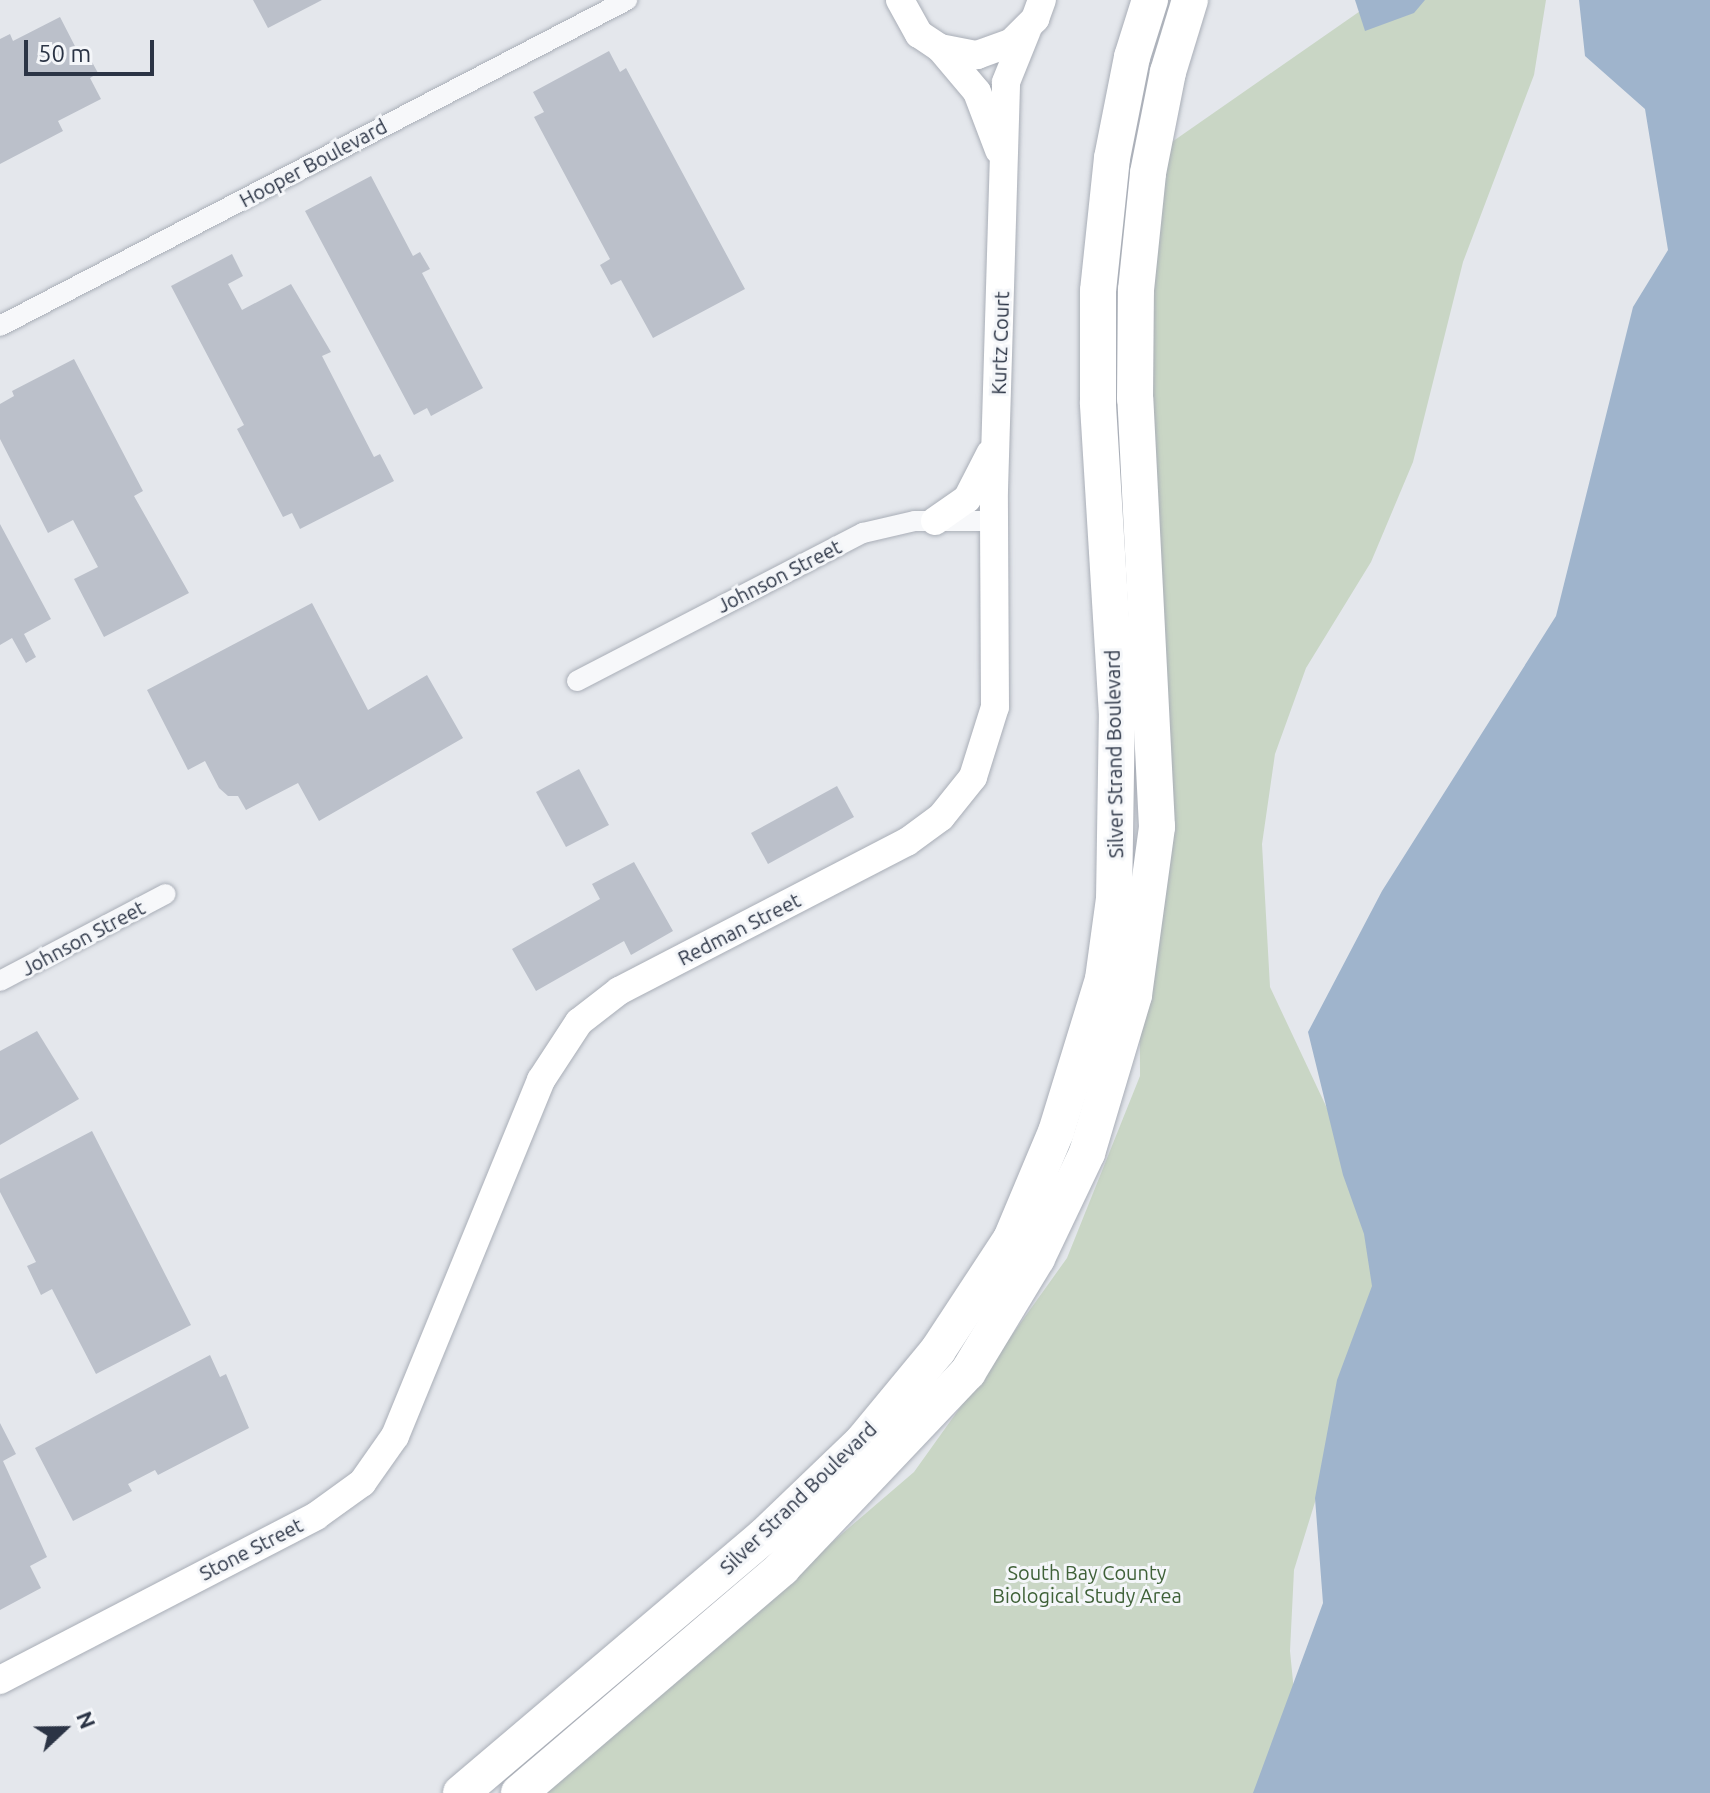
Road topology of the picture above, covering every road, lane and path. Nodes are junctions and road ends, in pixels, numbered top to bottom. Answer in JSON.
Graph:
{"nodes":[{"id":1,"x":627,"y":0,"type":"edge"},
{"id":2,"x":900,"y":0,"type":"edge"},
{"id":3,"x":1042,"y":0,"type":"edge"},
{"id":4,"x":1150,"y":0,"type":"edge"},
{"id":5,"x":1190,"y":0,"type":"edge"},
{"id":6,"x":1027,"y":30,"type":"junction"},
{"id":7,"x":940,"y":48,"type":"junction"},
{"id":8,"x":1003,"y":164,"type":"junction"},
{"id":9,"x":0,"y":326,"type":"edge"},
{"id":10,"x":997,"y":402,"type":"junction"},
{"id":11,"x":935,"y":521,"type":"junction"},
{"id":12,"x":994,"y":521,"type":"junction"},
{"id":13,"x":577,"y":681,"type":"dead end"},
{"id":14,"x":166,"y":894,"type":"dead end"},
{"id":15,"x":0,"y":981,"type":"edge"},
{"id":16,"x":431,"y":1346,"type":"joint"},
{"id":17,"x":0,"y":1680,"type":"edge"},
{"id":18,"x":461,"y":1793,"type":"edge"},
{"id":19,"x":519,"y":1793,"type":"edge"}],
"edges":[{"from":1,"to":9,"type":"street","name":"Hooper Boulevard"},
{"from":2,"to":7,"type":"street","name":"Kurtz Court"},
{"from":3,"to":6,"type":"street","name":"Kurtz Court"},
{"from":4,"to":18,"type":"highway","name":"Silver Strand Boulevard"},
{"from":5,"to":19,"type":"highway","name":"Silver Strand Boulevard"},
{"from":6,"to":7,"type":"street"},
{"from":6,"to":8,"type":"street","name":"Kurtz Court"},
{"from":7,"to":8,"type":"street","name":"Kurtz Court"},
{"from":8,"to":10,"type":"street","name":"Kurtz Court"},
{"from":10,"to":11,"type":"street"},
{"from":10,"to":12,"type":"street","name":"Kurtz Court"},
{"from":11,"to":12,"type":"street","name":"Johnson Street"},
{"from":11,"to":13,"type":"street","name":"Johnson Street"},
{"from":12,"to":16,"type":"street","name":"Redman Street"},
{"from":14,"to":15,"type":"street","name":"Johnson Street"},
{"from":16,"to":17,"type":"street","name":"Stone Street"}]}
